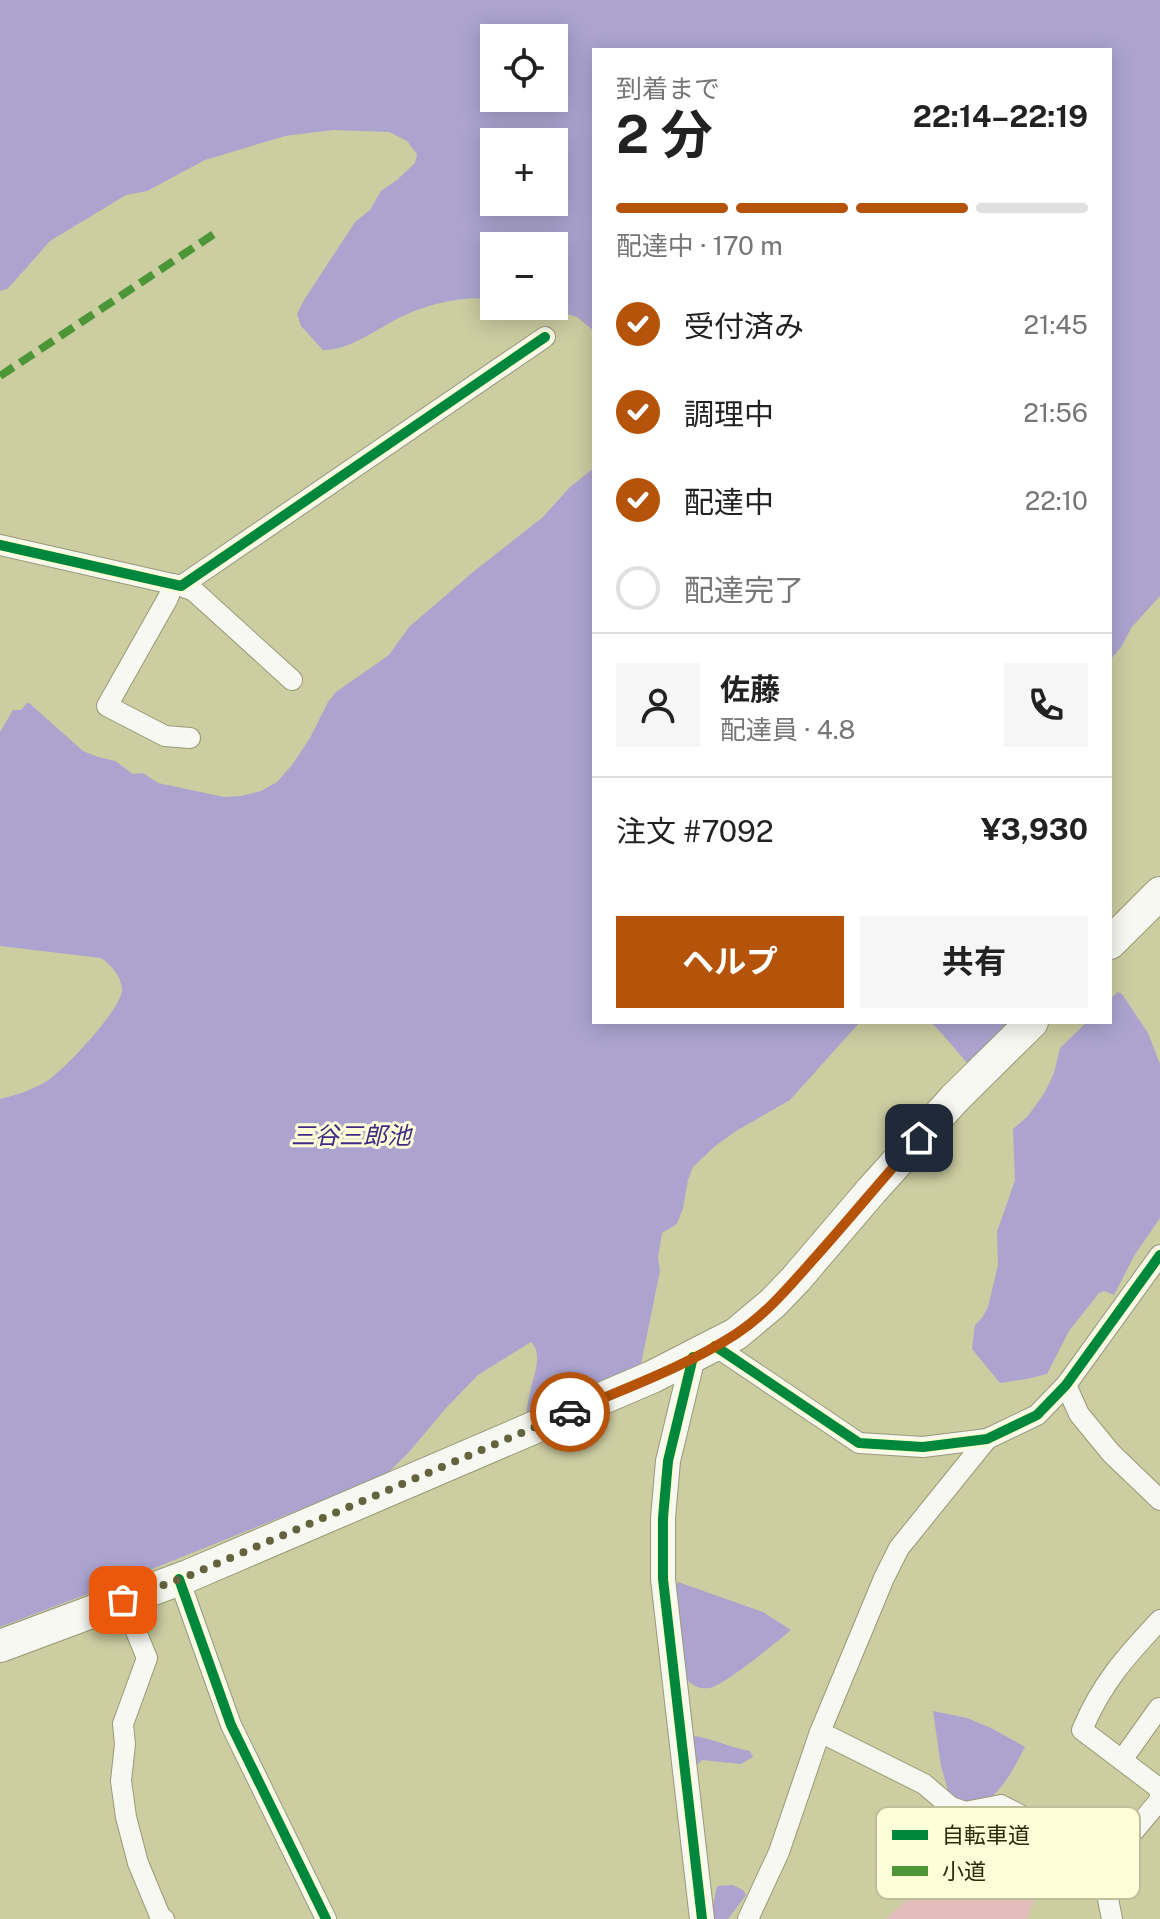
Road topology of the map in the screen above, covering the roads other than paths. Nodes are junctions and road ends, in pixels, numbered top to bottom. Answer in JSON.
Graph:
{"nodes":[{"id":1,"x":545,"y":337,"type":"dead end"},
{"id":2,"x":0,"y":545,"type":"edge"},
{"id":3,"x":177,"y":585,"type":"junction"},
{"id":4,"x":292,"y":680,"type":"dead end"},
{"id":5,"x":190,"y":738,"type":"dead end"},
{"id":6,"x":1160,"y":893,"type":"edge"},
{"id":7,"x":1112,"y":941,"type":"edge"},
{"id":8,"x":1030,"y":1024,"type":"edge"},
{"id":9,"x":1160,"y":1255,"type":"edge"},
{"id":10,"x":704,"y":1352,"type":"junction"},
{"id":11,"x":1066,"y":1385,"type":"junction"},
{"id":12,"x":987,"y":1439,"type":"junction"},
{"id":13,"x":1160,"y":1500,"type":"edge"},
{"id":14,"x":179,"y":1579,"type":"junction"},
{"id":15,"x":123,"y":1600,"type":"junction"},
{"id":16,"x":1160,"y":1620,"type":"edge"},
{"id":17,"x":0,"y":1646,"type":"edge"},
{"id":18,"x":1159,"y":1708,"type":"edge"},
{"id":19,"x":820,"y":1732,"type":"junction"},
{"id":20,"x":1122,"y":1760,"type":"junction"},
{"id":21,"x":1160,"y":1789,"type":"edge"},
{"id":22,"x":1160,"y":1796,"type":"edge"},
{"id":23,"x":951,"y":1807,"type":"edge"},
{"id":24,"x":1140,"y":1824,"type":"edge"},
{"id":25,"x":1108,"y":1899,"type":"edge"},
{"id":26,"x":164,"y":1919,"type":"edge"},
{"id":27,"x":326,"y":1919,"type":"edge"},
{"id":28,"x":702,"y":1919,"type":"edge"},
{"id":29,"x":748,"y":1919,"type":"edge"},
{"id":30,"x":1112,"y":1919,"type":"edge"}],
"edges":[{"from":1,"to":3,"type":"street"},
{"from":2,"to":3,"type":"street"},
{"from":3,"to":4,"type":"street"},
{"from":3,"to":5,"type":"street"},
{"from":6,"to":7,"type":"main road"},
{"from":8,"to":10,"type":"main road"},
{"from":9,"to":11,"type":"street"},
{"from":10,"to":12,"type":"street"},
{"from":10,"to":14,"type":"main road"},
{"from":10,"to":28,"type":"street"},
{"from":11,"to":12,"type":"street"},
{"from":11,"to":13,"type":"street"},
{"from":12,"to":19,"type":"street"},
{"from":14,"to":15,"type":"main road"},
{"from":14,"to":27,"type":"street"},
{"from":15,"to":17,"type":"main road"},
{"from":15,"to":26,"type":"street"},
{"from":16,"to":20,"type":"street"},
{"from":18,"to":20,"type":"street"},
{"from":19,"to":23,"type":"street"},
{"from":19,"to":29,"type":"street"},
{"from":20,"to":21,"type":"street"},
{"from":22,"to":24,"type":"street"},
{"from":25,"to":30,"type":"street"}]}
